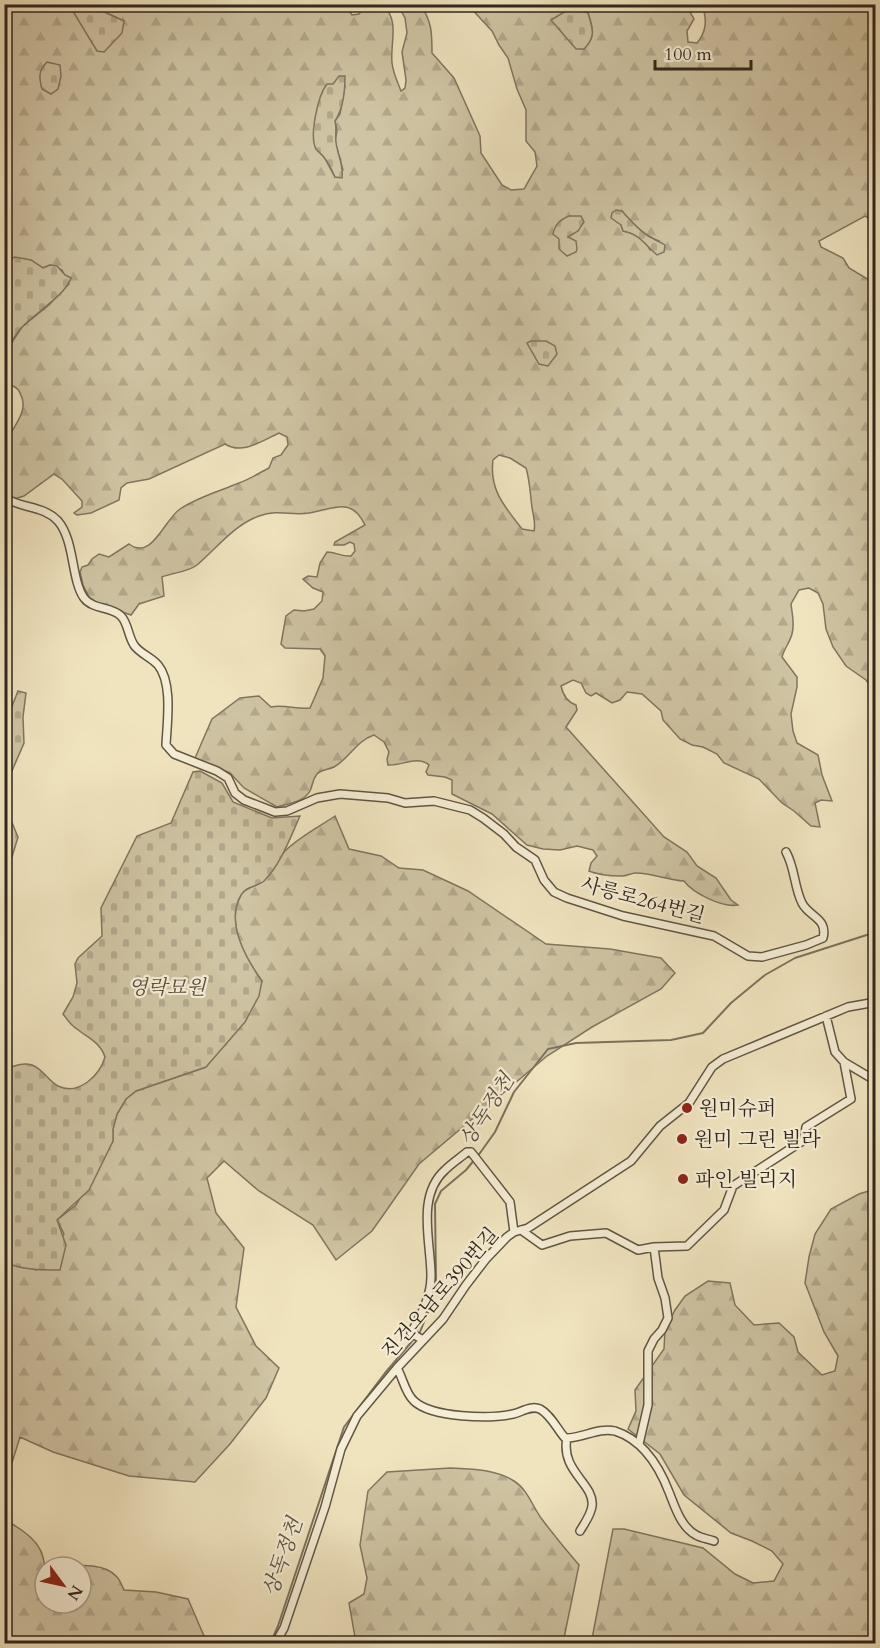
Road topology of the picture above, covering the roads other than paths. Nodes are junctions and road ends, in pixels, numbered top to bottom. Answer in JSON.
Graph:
{"nodes":[{"id":1,"x":4,"y":497,"type":"edge"},
{"id":2,"x":786,"y":852,"type":"dead end"},
{"id":3,"x":876,"y":1002,"type":"edge"},
{"id":4,"x":826,"y":1016,"type":"junction"},
{"id":5,"x":844,"y":1062,"type":"junction"},
{"id":6,"x":876,"y":1081,"type":"edge"},
{"id":7,"x":518,"y":1231,"type":"junction"},
{"id":8,"x":654,"y":1247,"type":"junction"},
{"id":9,"x":421,"y":1339,"type":"junction"},
{"id":10,"x":397,"y":1368,"type":"junction"},
{"id":11,"x":567,"y":1438,"type":"junction"},
{"id":12,"x":639,"y":1444,"type":"junction"},
{"id":13,"x":580,"y":1532,"type":"dead end"},
{"id":14,"x":714,"y":1540,"type":"dead end"},
{"id":15,"x":275,"y":1644,"type":"edge"}],
"edges":[{"from":1,"to":2,"type":"street","name":"사릉로264번길"},
{"from":3,"to":4,"type":"street","name":"진건오남로390번길"},
{"from":4,"to":5,"type":"street"},
{"from":4,"to":7,"type":"street","name":"진건오남로390번길"},
{"from":5,"to":6,"type":"street"},
{"from":5,"to":8,"type":"street"},
{"from":7,"to":8,"type":"street"},
{"from":7,"to":9,"type":"street","name":"진건오남로390번길"},
{"from":7,"to":9,"type":"street"},
{"from":8,"to":12,"type":"street"},
{"from":9,"to":10,"type":"street","name":"진건오남로390번길"},
{"from":10,"to":11,"type":"street"},
{"from":10,"to":15,"type":"street","name":"진건오남로390번길"},
{"from":11,"to":12,"type":"street"},
{"from":11,"to":13,"type":"street"},
{"from":12,"to":14,"type":"street"}]}
